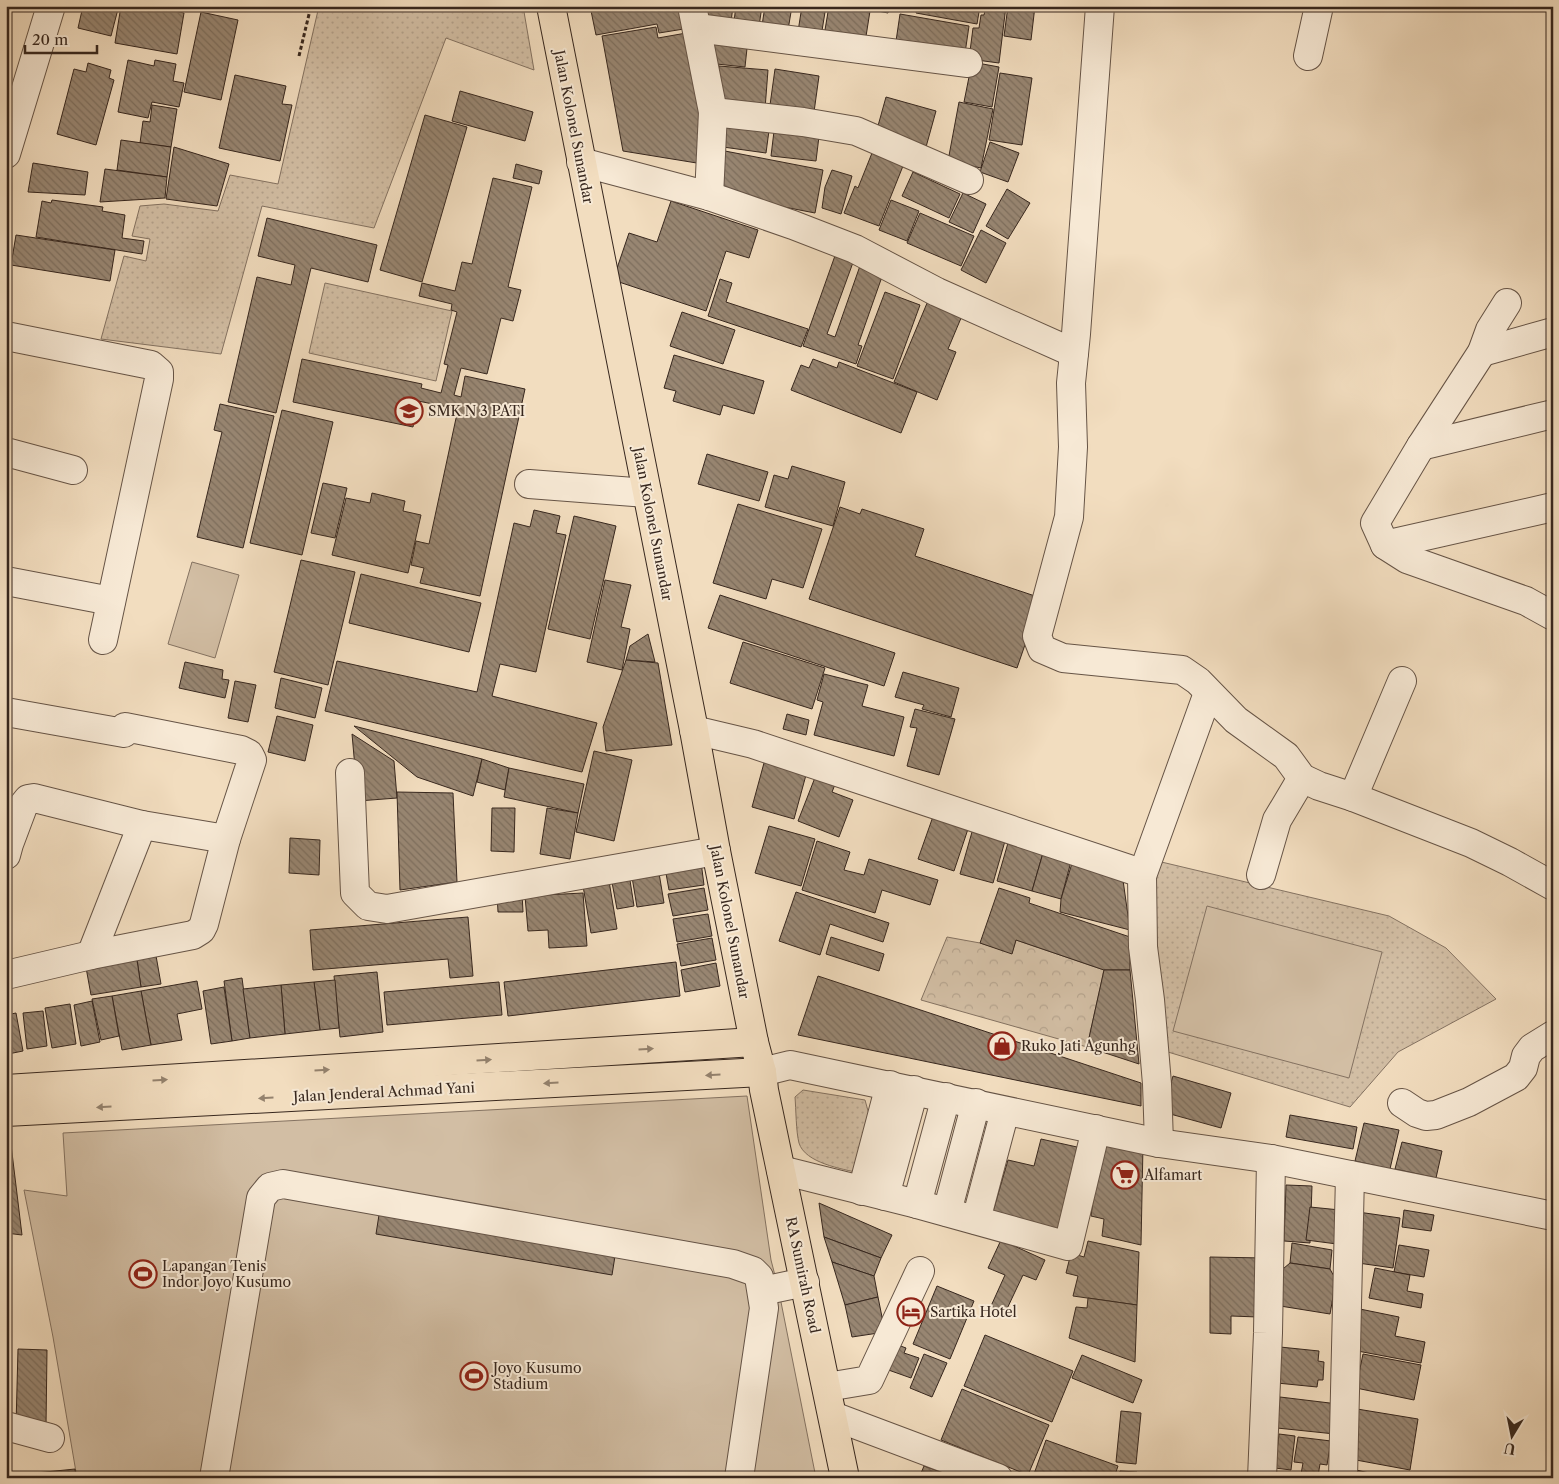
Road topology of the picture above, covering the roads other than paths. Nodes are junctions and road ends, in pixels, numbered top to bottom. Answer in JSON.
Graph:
{"nodes":[{"id":1,"x":52,"y":6,"type":"edge"},
{"id":2,"x":550,"y":6,"type":"edge"},
{"id":3,"x":1100,"y":6,"type":"edge"},
{"id":4,"x":1319,"y":6,"type":"edge"},
{"id":5,"x":694,"y":17,"type":"edge"},
{"id":6,"x":1308,"y":56,"type":"dead end"},
{"id":7,"x":968,"y":63,"type":"dead end"},
{"id":8,"x":712,"y":112,"type":"junction"},
{"id":9,"x":6,"y":154,"type":"edge"},
{"id":10,"x":581,"y":162,"type":"junction"},
{"id":11,"x":969,"y":180,"type":"dead end"},
{"id":12,"x":709,"y":196,"type":"junction"},
{"id":13,"x":1507,"y":303,"type":"dead end"},
{"id":14,"x":1553,"y":332,"type":"edge"},
{"id":15,"x":6,"y":336,"type":"edge"},
{"id":16,"x":1482,"y":352,"type":"junction"},
{"id":17,"x":1074,"y":353,"type":"junction"},
{"id":18,"x":1553,"y":414,"type":"edge"},
{"id":19,"x":1421,"y":446,"type":"junction"},
{"id":20,"x":6,"y":452,"type":"edge"},
{"id":21,"x":73,"y":470,"type":"dead end"},
{"id":22,"x":530,"y":484,"type":"dead end"},
{"id":23,"x":647,"y":493,"type":"junction"},
{"id":24,"x":1553,"y":507,"type":"edge"},
{"id":25,"x":1385,"y":545,"type":"junction"},
{"id":26,"x":6,"y":582,"type":"edge"},
{"id":27,"x":1553,"y":595,"type":"edge"},
{"id":28,"x":111,"y":601,"type":"junction"},
{"id":29,"x":1526,"y":601,"type":"junction"},
{"id":30,"x":1553,"y":616,"type":"edge"},
{"id":31,"x":103,"y":640,"type":"dead end"},
{"id":32,"x":1402,"y":681,"type":"dead end"},
{"id":33,"x":1208,"y":693,"type":"junction"},
{"id":34,"x":6,"y":712,"type":"edge"},
{"id":35,"x":694,"y":730,"type":"junction"},
{"id":36,"x":350,"y":773,"type":"dead end"},
{"id":37,"x":1302,"y":778,"type":"junction"},
{"id":38,"x":1353,"y":797,"type":"junction"},
{"id":39,"x":142,"y":824,"type":"junction"},
{"id":40,"x":226,"y":839,"type":"junction"},
{"id":41,"x":7,"y":847,"type":"edge"},
{"id":42,"x":716,"y":851,"type":"junction"},
{"id":43,"x":1261,"y":875,"type":"dead end"},
{"id":44,"x":1142,"y":876,"type":"junction"},
{"id":45,"x":1553,"y":886,"type":"edge"},
{"id":46,"x":90,"y":954,"type":"junction"},
{"id":47,"x":6,"y":975,"type":"edge"},
{"id":48,"x":1553,"y":1035,"type":"edge"},
{"id":49,"x":754,"y":1042,"type":"junction"},
{"id":50,"x":790,"y":1064,"type":"junction"},
{"id":51,"x":762,"y":1072,"type":"junction"},
{"id":52,"x":902,"y":1088,"type":"junction"},
{"id":53,"x":7,"y":1096,"type":"edge"},
{"id":54,"x":946,"y":1097,"type":"junction"},
{"id":55,"x":1402,"y":1102,"type":"dead end"},
{"id":56,"x":976,"y":1103,"type":"junction"},
{"id":57,"x":1005,"y":1111,"type":"junction"},
{"id":58,"x":1096,"y":1129,"type":"junction"},
{"id":59,"x":1159,"y":1143,"type":"junction"},
{"id":60,"x":1270,"y":1158,"type":"junction"},
{"id":61,"x":781,"y":1170,"type":"junction"},
{"id":62,"x":1350,"y":1175,"type":"junction"},
{"id":63,"x":873,"y":1193,"type":"junction"},
{"id":64,"x":917,"y":1204,"type":"junction"},
{"id":65,"x":947,"y":1212,"type":"junction"},
{"id":66,"x":1553,"y":1216,"type":"edge"},
{"id":67,"x":976,"y":1220,"type":"junction"},
{"id":68,"x":920,"y":1271,"type":"dead end"},
{"id":69,"x":805,"y":1282,"type":"junction"},
{"id":70,"x":762,"y":1292,"type":"junction"},
{"id":71,"x":827,"y":1387,"type":"junction"},
{"id":72,"x":832,"y":1416,"type":"junction"},
{"id":73,"x":6,"y":1426,"type":"edge"},
{"id":74,"x":50,"y":1438,"type":"dead end"},
{"id":75,"x":214,"y":1478,"type":"edge"},
{"id":76,"x":739,"y":1478,"type":"edge"},
{"id":77,"x":845,"y":1478,"type":"edge"},
{"id":78,"x":998,"y":1478,"type":"edge"},
{"id":79,"x":1262,"y":1478,"type":"edge"},
{"id":80,"x":1343,"y":1478,"type":"edge"}],
"edges":[{"from":1,"to":9,"type":"street"},
{"from":2,"to":10,"type":"main road","name":"Jalan Kolonel Sunandar"},
{"from":3,"to":17,"type":"street"},
{"from":4,"to":6,"type":"street"},
{"from":5,"to":7,"type":"street"},
{"from":5,"to":8,"type":"street"},
{"from":8,"to":11,"type":"street"},
{"from":8,"to":12,"type":"street"},
{"from":10,"to":12,"type":"street"},
{"from":10,"to":23,"type":"main road","name":"Jalan Kolonel Sunandar"},
{"from":12,"to":17,"type":"street"},
{"from":13,"to":16,"type":"street"},
{"from":14,"to":16,"type":"street"},
{"from":15,"to":28,"type":"street"},
{"from":16,"to":19,"type":"street"},
{"from":17,"to":33,"type":"street"},
{"from":18,"to":19,"type":"street"},
{"from":19,"to":25,"type":"street"},
{"from":20,"to":21,"type":"street"},
{"from":22,"to":23,"type":"street"},
{"from":23,"to":35,"type":"main road","name":"Jalan Kolonel Sunandar"},
{"from":24,"to":25,"type":"street"},
{"from":25,"to":29,"type":"street"},
{"from":26,"to":28,"type":"street"},
{"from":27,"to":29,"type":"street"},
{"from":28,"to":31,"type":"street"},
{"from":29,"to":30,"type":"street"},
{"from":32,"to":38,"type":"street"},
{"from":33,"to":37,"type":"street"},
{"from":33,"to":44,"type":"street"},
{"from":34,"to":40,"type":"street"},
{"from":35,"to":42,"type":"main road","name":"Jalan Kolonel Sunandar"},
{"from":35,"to":44,"type":"street"},
{"from":36,"to":42,"type":"street"},
{"from":37,"to":38,"type":"street"},
{"from":37,"to":43,"type":"street"},
{"from":38,"to":45,"type":"street"},
{"from":39,"to":40,"type":"street"},
{"from":39,"to":41,"type":"street"},
{"from":39,"to":46,"type":"street"},
{"from":40,"to":46,"type":"street"},
{"from":42,"to":49,"type":"main road","name":"Jalan Kolonel Sunandar"},
{"from":44,"to":59,"type":"street"},
{"from":46,"to":47,"type":"street"},
{"from":48,"to":55,"type":"street"},
{"from":49,"to":50,"type":"street"},
{"from":49,"to":51,"type":"main road","name":"Jalan Kolonel Sunandar"},
{"from":53,"to":49,"type":"main road","name":"Jalan Jenderal Achmad Yani","one_way":true},
{"from":50,"to":51,"type":"street"},
{"from":50,"to":52,"type":"street"},
{"from":51,"to":53,"type":"main road","name":"Jalan Jenderal Achmad Yani","one_way":true},
{"from":51,"to":61,"type":"main road","name":"RA Sumirah Road"},
{"from":52,"to":54,"type":"street"},
{"from":52,"to":63,"type":"street"},
{"from":54,"to":56,"type":"street"},
{"from":54,"to":64,"type":"street"},
{"from":56,"to":57,"type":"street"},
{"from":56,"to":65,"type":"street"},
{"from":57,"to":58,"type":"street"},
{"from":57,"to":67,"type":"street"},
{"from":58,"to":59,"type":"street"},
{"from":58,"to":67,"type":"street"},
{"from":59,"to":60,"type":"street"},
{"from":60,"to":62,"type":"street"},
{"from":60,"to":79,"type":"street"},
{"from":61,"to":63,"type":"street"},
{"from":61,"to":69,"type":"main road","name":"RA Sumirah Road"},
{"from":62,"to":66,"type":"street"},
{"from":62,"to":80,"type":"street"},
{"from":63,"to":64,"type":"street"},
{"from":64,"to":65,"type":"street"},
{"from":65,"to":67,"type":"street"},
{"from":68,"to":71,"type":"street"},
{"from":69,"to":70,"type":"street"},
{"from":69,"to":71,"type":"main road","name":"RA Sumirah Road"},
{"from":70,"to":75,"type":"street"},
{"from":70,"to":76,"type":"street"},
{"from":71,"to":72,"type":"main road","name":"RA Sumirah Road"},
{"from":72,"to":77,"type":"main road","name":"RA Sumirah Road"},
{"from":72,"to":78,"type":"street"},
{"from":73,"to":74,"type":"street"}]}
